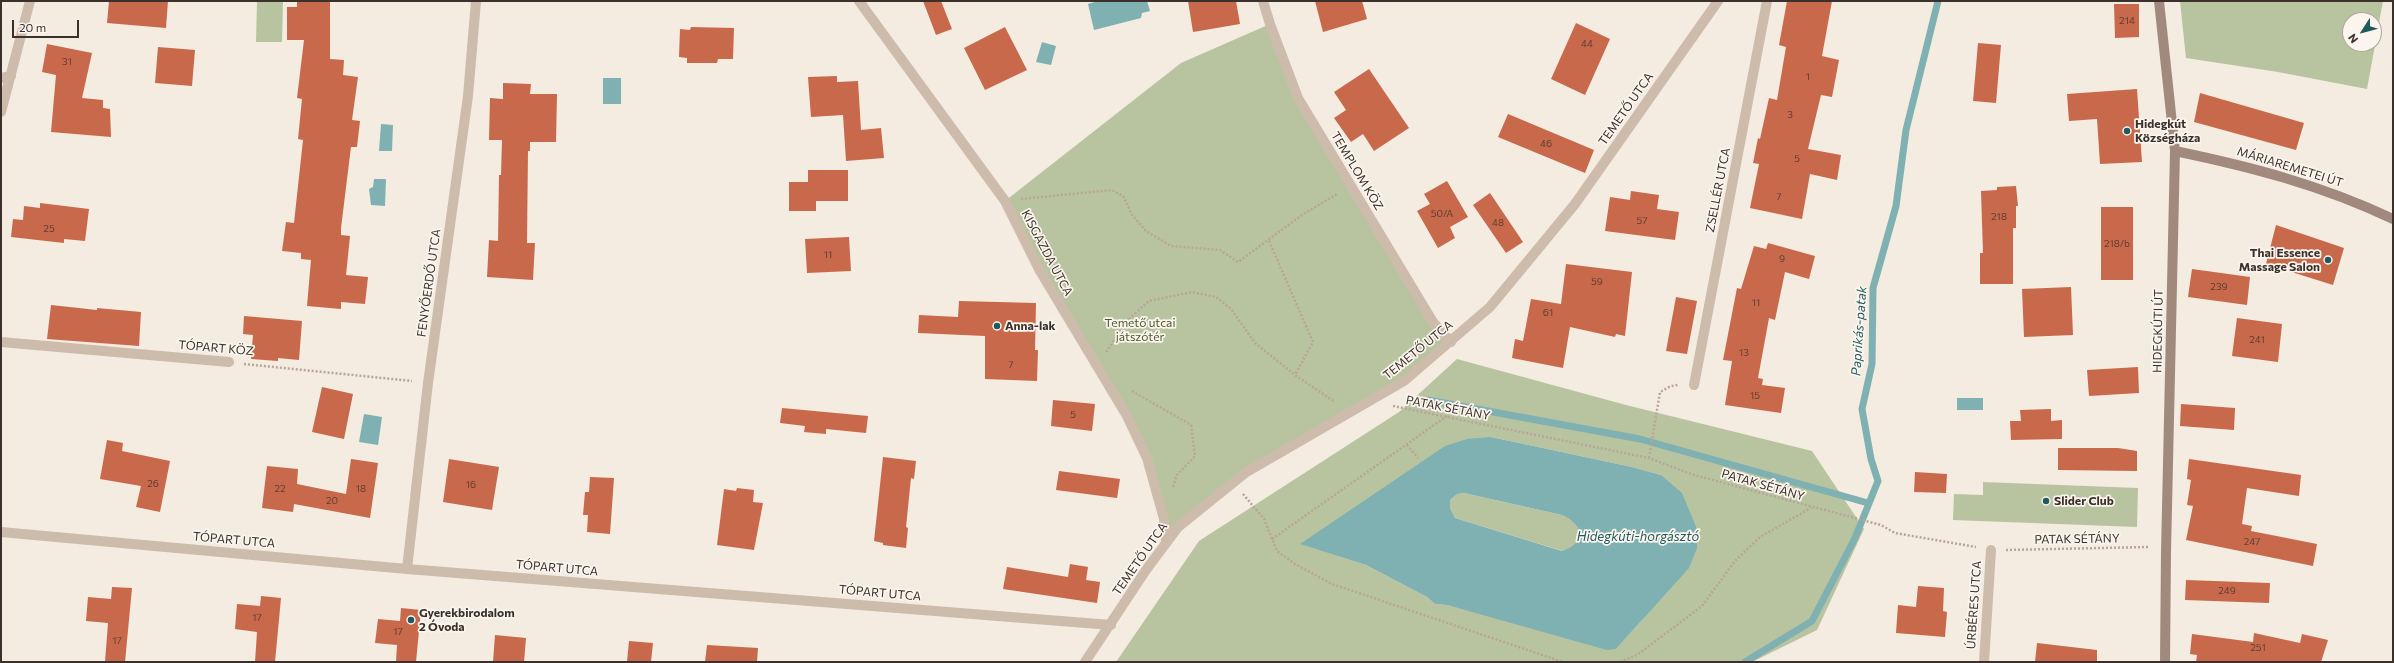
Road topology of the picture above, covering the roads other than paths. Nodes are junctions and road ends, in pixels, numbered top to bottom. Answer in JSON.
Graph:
{"nodes":[{"id":1,"x":30,"y":1,"type":"edge"},
{"id":2,"x":476,"y":1,"type":"edge"},
{"id":3,"x":859,"y":1,"type":"edge"},
{"id":4,"x":1263,"y":1,"type":"edge"},
{"id":5,"x":1718,"y":1,"type":"edge"},
{"id":6,"x":1767,"y":1,"type":"edge"},
{"id":7,"x":2160,"y":1,"type":"edge"},
{"id":8,"x":6,"y":77,"type":"edge"},
{"id":9,"x":1,"y":112,"type":"edge"},
{"id":10,"x":2175,"y":150,"type":"junction"},
{"id":11,"x":2393,"y":219,"type":"edge"},
{"id":12,"x":1,"y":342,"type":"edge"},
{"id":13,"x":1451,"y":342,"type":"junction"},
{"id":14,"x":229,"y":362,"type":"road end"},
{"id":15,"x":1694,"y":385,"type":"road end"},
{"id":16,"x":1,"y":532,"type":"edge"},
{"id":17,"x":1166,"y":541,"type":"junction"},
{"id":18,"x":1991,"y":550,"type":"road end"},
{"id":19,"x":407,"y":569,"type":"junction"},
{"id":20,"x":1111,"y":625,"type":"junction"},
{"id":21,"x":1085,"y":662,"type":"edge"},
{"id":22,"x":1984,"y":662,"type":"edge"},
{"id":23,"x":2165,"y":662,"type":"edge"}],
"edges":[{"from":1,"to":8,"type":"street"},
{"from":2,"to":19,"type":"street","name":"FENYŐERDŐ UTCA"},
{"from":3,"to":17,"type":"street","name":"KISGAZDA UTCA"},
{"from":4,"to":13,"type":"street","name":"TEMPLOM KÖZ"},
{"from":5,"to":13,"type":"street","name":"TEMETŐ UTCA"},
{"from":6,"to":15,"type":"street","name":"ZSELLÉR UTCA"},
{"from":7,"to":10,"type":"main road","name":"HIDEGKÚTI ÚT"},
{"from":8,"to":9,"type":"street"},
{"from":10,"to":11,"type":"main road","name":"MÁRIAREMETEI ÚT"},
{"from":10,"to":23,"type":"main road","name":"HIDEGKÚTI ÚT"},
{"from":12,"to":14,"type":"street","name":"TÓPART KÖZ"},
{"from":13,"to":17,"type":"street","name":"TEMETŐ UTCA"},
{"from":16,"to":19,"type":"street","name":"TÓPART UTCA"},
{"from":17,"to":20,"type":"street","name":"TEMETŐ UTCA"},
{"from":18,"to":22,"type":"street","name":"ÚRBÉRES UTCA"},
{"from":19,"to":20,"type":"street","name":"TÓPART UTCA"},
{"from":20,"to":21,"type":"street","name":"TEMETŐ UTCA"}]}
